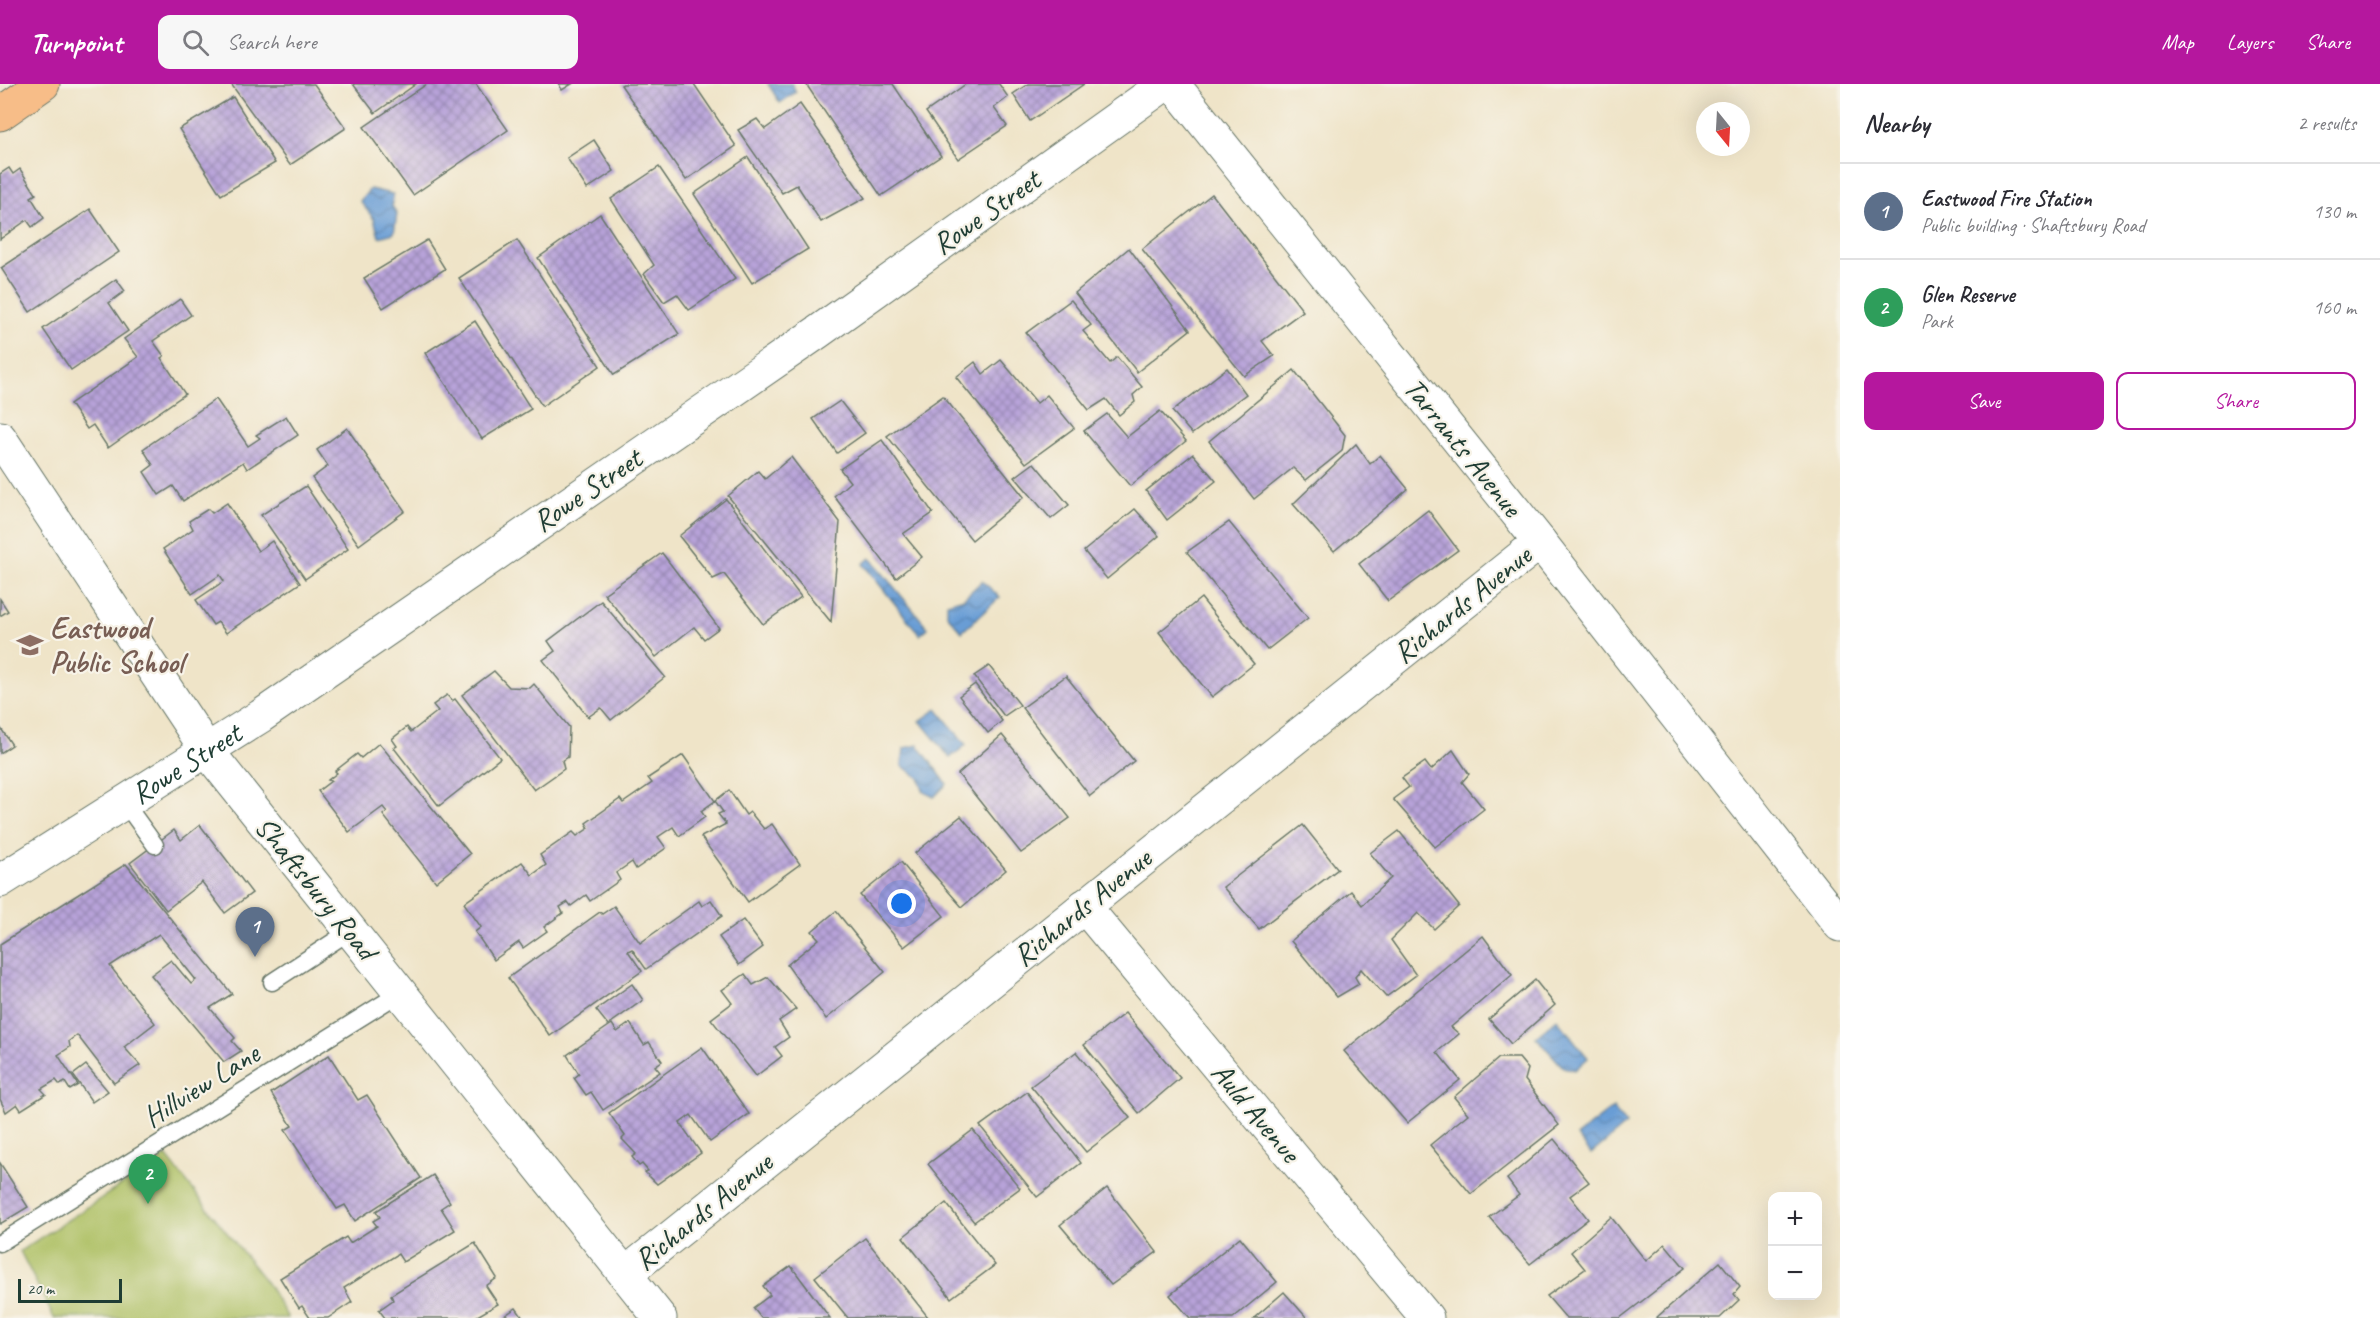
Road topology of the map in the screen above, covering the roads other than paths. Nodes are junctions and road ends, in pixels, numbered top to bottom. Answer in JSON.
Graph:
{"nodes":[{"id":1,"x":43,"y":84,"type":"edge"},
{"id":2,"x":1165,"y":84,"type":"edge"},
{"id":3,"x":1173,"y":84,"type":"edge"},
{"id":4,"x":0,"y":114,"type":"edge"},
{"id":5,"x":0,"y":438,"type":"edge"},
{"id":6,"x":1540,"y":542,"type":"junction"},
{"id":7,"x":208,"y":752,"type":"junction"},
{"id":8,"x":124,"y":802,"type":"junction"},
{"id":9,"x":155,"y":845,"type":"dead end"},
{"id":10,"x":0,"y":881,"type":"edge"},
{"id":11,"x":1084,"y":906,"type":"junction"},
{"id":12,"x":1840,"y":925,"type":"edge"},
{"id":13,"x":350,"y":931,"type":"junction"},
{"id":14,"x":272,"y":982,"type":"dead end"},
{"id":15,"x":400,"y":993,"type":"junction"},
{"id":16,"x":0,"y":1243,"type":"edge"},
{"id":17,"x":625,"y":1274,"type":"junction"},
{"id":18,"x":654,"y":1316,"type":"edge"},
{"id":19,"x":1427,"y":1318,"type":"edge"}],
"edges":[{"from":1,"to":4,"type":"main road"},
{"from":2,"to":7,"type":"street","name":"Rowe Street"},
{"from":3,"to":6,"type":"street","name":"Tarrants Avenue"},
{"from":5,"to":7,"type":"street","name":"Shaftsbury Road"},
{"from":6,"to":11,"type":"street","name":"Richards Avenue"},
{"from":6,"to":12,"type":"street","name":"Tarrants Avenue"},
{"from":7,"to":8,"type":"street","name":"Rowe Street"},
{"from":7,"to":13,"type":"street","name":"Shaftsbury Road"},
{"from":8,"to":9,"type":"lane"},
{"from":8,"to":10,"type":"street","name":"Rowe Street"},
{"from":11,"to":17,"type":"street","name":"Richards Avenue"},
{"from":11,"to":19,"type":"street","name":"Auld Avenue"},
{"from":13,"to":14,"type":"lane"},
{"from":13,"to":15,"type":"street","name":"Shaftsbury Road"},
{"from":15,"to":16,"type":"lane","name":"Hillview Lane"},
{"from":15,"to":17,"type":"street","name":"Shaftsbury Road"},
{"from":17,"to":18,"type":"street","name":"Shaftsbury Road"}]}
